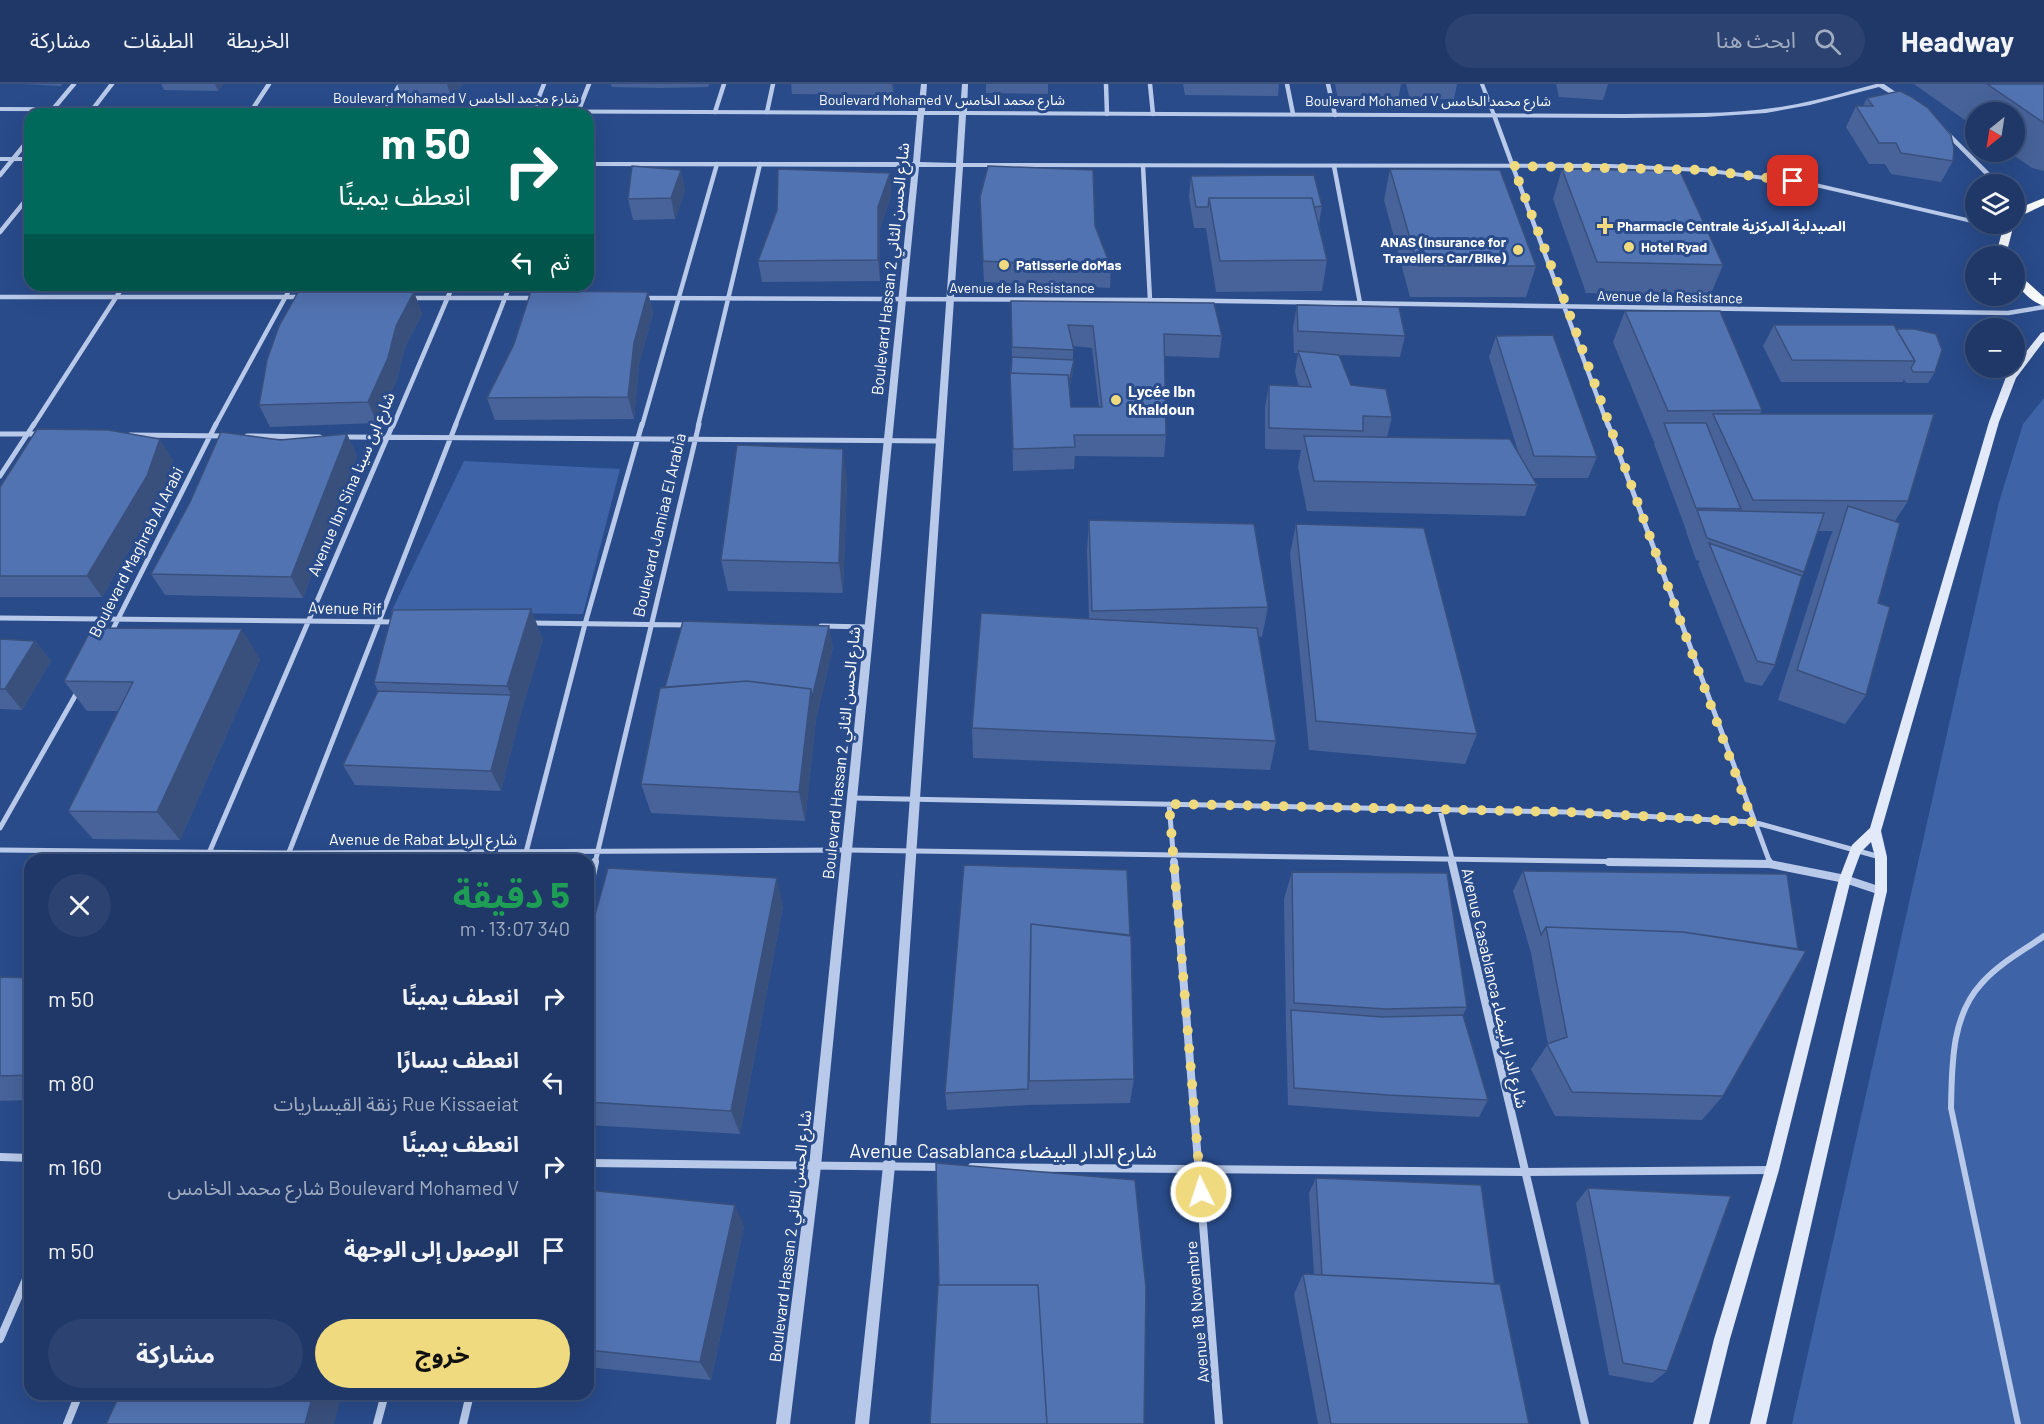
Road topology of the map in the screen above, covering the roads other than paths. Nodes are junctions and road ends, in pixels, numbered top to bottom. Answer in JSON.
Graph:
{"nodes":[{"id":1,"x":74,"y":84,"type":"edge"},
{"id":2,"x":112,"y":84,"type":"edge"},
{"id":3,"x":269,"y":84,"type":"edge"},
{"id":4,"x":400,"y":84,"type":"edge"},
{"id":5,"x":544,"y":84,"type":"edge"},
{"id":6,"x":589,"y":84,"type":"edge"},
{"id":7,"x":724,"y":84,"type":"edge"},
{"id":8,"x":773,"y":84,"type":"edge"},
{"id":9,"x":924,"y":84,"type":"edge"},
{"id":10,"x":965,"y":84,"type":"edge"},
{"id":11,"x":1106,"y":84,"type":"edge"},
{"id":12,"x":1150,"y":84,"type":"edge"},
{"id":13,"x":1287,"y":84,"type":"edge"},
{"id":14,"x":1328,"y":84,"type":"edge"},
{"id":15,"x":1482,"y":84,"type":"edge"},
{"id":16,"x":1880,"y":84,"type":"edge"},
{"id":17,"x":1909,"y":104,"type":"edge"},
{"id":18,"x":54,"y":108,"type":"edge"},
{"id":19,"x":94,"y":108,"type":"edge"},
{"id":20,"x":253,"y":108,"type":"edge"},
{"id":21,"x":387,"y":108,"type":"edge"},
{"id":22,"x":535,"y":108,"type":"edge"},
{"id":23,"x":580,"y":108,"type":"edge"},
{"id":24,"x":0,"y":109,"type":"edge"},
{"id":25,"x":24,"y":110,"type":"edge"},
{"id":26,"x":594,"y":112,"type":"edge"},
{"id":27,"x":715,"y":112,"type":"junction"},
{"id":28,"x":767,"y":112,"type":"junction"},
{"id":29,"x":921,"y":113,"type":"junction"},
{"id":30,"x":963,"y":113,"type":"junction"},
{"id":31,"x":1107,"y":114,"type":"junction"},
{"id":32,"x":1153,"y":114,"type":"junction"},
{"id":33,"x":1293,"y":114,"type":"junction"},
{"id":34,"x":1335,"y":115,"type":"junction"},
{"id":35,"x":1494,"y":115,"type":"junction"},
{"id":36,"x":1937,"y":124,"type":"edge"},
{"id":37,"x":24,"y":145,"type":"edge"},
{"id":38,"x":0,"y":159,"type":"edge"},
{"id":39,"x":13,"y":159,"type":"junction"},
{"id":40,"x":24,"y":159,"type":"edge"},
{"id":41,"x":594,"y":164,"type":"edge"},
{"id":42,"x":717,"y":164,"type":"junction"},
{"id":43,"x":760,"y":164,"type":"junction"},
{"id":44,"x":916,"y":165,"type":"junction"},
{"id":45,"x":960,"y":165,"type":"junction"},
{"id":46,"x":1143,"y":166,"type":"junction"},
{"id":47,"x":1334,"y":166,"type":"junction"},
{"id":48,"x":1513,"y":166,"type":"junction"},
{"id":49,"x":1988,"y":174,"type":"edge"},
{"id":50,"x":0,"y":175,"type":"edge"},
{"id":51,"x":2044,"y":201,"type":"edge"},
{"id":52,"x":24,"y":202,"type":"edge"},
{"id":53,"x":2025,"y":210,"type":"edge"},
{"id":54,"x":1965,"y":219,"type":"edge"},
{"id":55,"x":0,"y":232,"type":"edge"},
{"id":56,"x":2025,"y":287,"type":"edge"},
{"id":57,"x":120,"y":291,"type":"edge"},
{"id":58,"x":288,"y":291,"type":"edge"},
{"id":59,"x":450,"y":291,"type":"edge"},
{"id":60,"x":508,"y":291,"type":"edge"},
{"id":61,"x":0,"y":297,"type":"edge"},
{"id":62,"x":116,"y":297,"type":"junction"},
{"id":63,"x":285,"y":297,"type":"junction"},
{"id":64,"x":308,"y":297,"type":"edge"},
{"id":65,"x":401,"y":298,"type":"edge"},
{"id":66,"x":447,"y":298,"type":"junction"},
{"id":67,"x":505,"y":298,"type":"junction"},
{"id":68,"x":540,"y":298,"type":"edge"},
{"id":69,"x":632,"y":298,"type":"edge"},
{"id":70,"x":678,"y":298,"type":"junction"},
{"id":71,"x":728,"y":298,"type":"junction"},
{"id":72,"x":902,"y":299,"type":"junction"},
{"id":73,"x":950,"y":299,"type":"junction"},
{"id":74,"x":1150,"y":300,"type":"junction"},
{"id":75,"x":1360,"y":303,"type":"junction"},
{"id":76,"x":2044,"y":305,"type":"edge"},
{"id":77,"x":1567,"y":307,"type":"junction"},
{"id":78,"x":2044,"y":335,"type":"edge"},
{"id":79,"x":0,"y":434,"type":"edge"},
{"id":80,"x":27,"y":434,"type":"junction"},
{"id":81,"x":50,"y":434,"type":"edge"},
{"id":82,"x":118,"y":435,"type":"edge"},
{"id":83,"x":209,"y":436,"type":"junction"},
{"id":84,"x":232,"y":436,"type":"edge"},
{"id":85,"x":244,"y":436,"type":"edge"},
{"id":86,"x":328,"y":437,"type":"edge"},
{"id":87,"x":340,"y":437,"type":"edge"},
{"id":88,"x":387,"y":437,"type":"junction"},
{"id":89,"x":451,"y":438,"type":"junction"},
{"id":90,"x":638,"y":440,"type":"junction"},
{"id":91,"x":694,"y":440,"type":"junction"},
{"id":92,"x":940,"y":441,"type":"junction"},
{"id":93,"x":888,"y":442,"type":"junction"},
{"id":94,"x":0,"y":476,"type":"edge"},
{"id":95,"x":0,"y":618,"type":"edge"},
{"id":96,"x":119,"y":619,"type":"junction"},
{"id":97,"x":308,"y":621,"type":"junction"},
{"id":98,"x":379,"y":622,"type":"junction"},
{"id":99,"x":402,"y":622,"type":"edge"},
{"id":100,"x":516,"y":623,"type":"edge"},
{"id":101,"x":585,"y":624,"type":"junction"},
{"id":102,"x":651,"y":625,"type":"junction"},
{"id":103,"x":697,"y":625,"type":"edge"},
{"id":104,"x":812,"y":626,"type":"edge"},
{"id":105,"x":869,"y":627,"type":"junction"},
{"id":106,"x":108,"y":639,"type":"edge"},
{"id":107,"x":85,"y":679,"type":"edge"},
{"id":108,"x":852,"y":798,"type":"junction"},
{"id":109,"x":915,"y":799,"type":"junction"},
{"id":110,"x":1169,"y":804,"type":"junction"},
{"id":111,"x":1440,"y":810,"type":"junction"},
{"id":112,"x":1753,"y":822,"type":"junction"},
{"id":113,"x":0,"y":828,"type":"edge"},
{"id":114,"x":1875,"y":831,"type":"junction"},
{"id":115,"x":1856,"y":849,"type":"junction"},
{"id":116,"x":0,"y":850,"type":"edge"},
{"id":117,"x":847,"y":850,"type":"junction"},
{"id":118,"x":911,"y":851,"type":"junction"},
{"id":119,"x":209,"y":852,"type":"junction"},
{"id":120,"x":598,"y":852,"type":"junction"},
{"id":121,"x":248,"y":854,"type":"edge"},
{"id":122,"x":289,"y":854,"type":"edge"},
{"id":123,"x":526,"y":854,"type":"edge"},
{"id":124,"x":562,"y":854,"type":"edge"},
{"id":125,"x":1174,"y":855,"type":"junction"},
{"id":126,"x":1881,"y":857,"type":"junction"},
{"id":127,"x":1450,"y":860,"type":"junction"},
{"id":128,"x":1770,"y":864,"type":"junction"},
{"id":129,"x":594,"y":868,"type":"edge"},
{"id":130,"x":1845,"y":879,"type":"junction"},
{"id":131,"x":1881,"y":891,"type":"junction"},
{"id":132,"x":2044,"y":936,"type":"edge"},
{"id":133,"x":0,"y":1157,"type":"edge"},
{"id":134,"x":24,"y":1158,"type":"edge"},
{"id":135,"x":594,"y":1163,"type":"edge"},
{"id":136,"x":815,"y":1166,"type":"junction"},
{"id":137,"x":889,"y":1166,"type":"junction"},
{"id":138,"x":949,"y":1167,"type":"edge"},
{"id":139,"x":961,"y":1167,"type":"edge"},
{"id":140,"x":1199,"y":1169,"type":"junction"},
{"id":141,"x":1772,"y":1170,"type":"junction"},
{"id":142,"x":1525,"y":1172,"type":"junction"},
{"id":143,"x":24,"y":1284,"type":"edge"},
{"id":144,"x":0,"y":1339,"type":"edge"},
{"id":145,"x":77,"y":1400,"type":"edge"},
{"id":146,"x":383,"y":1400,"type":"edge"},
{"id":147,"x":469,"y":1400,"type":"edge"},
{"id":148,"x":67,"y":1424,"type":"edge"},
{"id":149,"x":377,"y":1424,"type":"edge"},
{"id":150,"x":463,"y":1424,"type":"edge"},
{"id":151,"x":783,"y":1424,"type":"edge"},
{"id":152,"x":862,"y":1424,"type":"edge"},
{"id":153,"x":1220,"y":1424,"type":"edge"},
{"id":154,"x":1586,"y":1424,"type":"edge"},
{"id":155,"x":1701,"y":1424,"type":"edge"},
{"id":156,"x":1758,"y":1424,"type":"edge"},
{"id":157,"x":2018,"y":1424,"type":"edge"}],
"edges":[{"from":1,"to":18,"type":"street"},
{"from":2,"to":19,"type":"street"},
{"from":3,"to":20,"type":"street"},
{"from":4,"to":21,"type":"street"},
{"from":5,"to":22,"type":"street"},
{"from":6,"to":23,"type":"street"},
{"from":7,"to":27,"type":"street"},
{"from":8,"to":28,"type":"street"},
{"from":9,"to":29,"type":"street","name":"Boulevard Hassan 2 شارع الحسن الثاني"},
{"from":10,"to":30,"type":"street"},
{"from":11,"to":31,"type":"street"},
{"from":12,"to":32,"type":"street"},
{"from":13,"to":33,"type":"street"},
{"from":14,"to":34,"type":"street"},
{"from":15,"to":35,"type":"street"},
{"from":16,"to":17,"type":"street"},
{"from":16,"to":35,"type":"street","name":"Boulevard Mohamed V شارع محمد الخامس"},
{"from":24,"to":25,"type":"street","name":"Boulevard Mohamed V شارع محمد الخامس"},
{"from":26,"to":27,"type":"street","name":"Boulevard Mohamed V شارع محمد الخامس"},
{"from":27,"to":28,"type":"street","name":"Boulevard Mohamed V شارع محمد الخامس"},
{"from":28,"to":29,"type":"street","name":"Boulevard Mohamed V شارع محمد الخامس"},
{"from":29,"to":30,"type":"street","name":"Boulevard Mohamed V شارع محمد الخامس"},
{"from":29,"to":44,"type":"street","name":"Boulevard Hassan 2 شارع الحسن الثاني"},
{"from":30,"to":31,"type":"street","name":"Boulevard Mohamed V شارع محمد الخامس"},
{"from":30,"to":45,"type":"street"},
{"from":31,"to":32,"type":"street","name":"Boulevard Mohamed V شارع محمد الخامس"},
{"from":32,"to":33,"type":"street","name":"Boulevard Mohamed V شارع محمد الخامس"},
{"from":33,"to":34,"type":"street","name":"Boulevard Mohamed V شارع محمد الخامس"},
{"from":34,"to":35,"type":"street","name":"Boulevard Mohamed V شارع محمد الخامس"},
{"from":35,"to":48,"type":"street"},
{"from":36,"to":49,"type":"street"},
{"from":37,"to":39,"type":"street"},
{"from":38,"to":39,"type":"street"},
{"from":39,"to":40,"type":"street"},
{"from":39,"to":50,"type":"street"},
{"from":41,"to":42,"type":"street"},
{"from":42,"to":43,"type":"street"},
{"from":42,"to":70,"type":"street"},
{"from":43,"to":44,"type":"street"},
{"from":43,"to":71,"type":"street","name":"Boulevard Jamiaa El Arabia"},
{"from":44,"to":45,"type":"street"},
{"from":44,"to":72,"type":"street","name":"Boulevard Hassan 2 شارع الحسن الثاني"},
{"from":45,"to":46,"type":"street"},
{"from":45,"to":73,"type":"street"},
{"from":46,"to":47,"type":"street"},
{"from":46,"to":74,"type":"street"},
{"from":47,"to":48,"type":"street"},
{"from":47,"to":75,"type":"street"},
{"from":48,"to":54,"type":"street"},
{"from":48,"to":77,"type":"street"},
{"from":51,"to":53,"type":"main road"},
{"from":52,"to":55,"type":"street"},
{"from":56,"to":76,"type":"main road"},
{"from":57,"to":62,"type":"street"},
{"from":58,"to":63,"type":"street","name":"Boulevard Maghreb Al Arabi"},
{"from":59,"to":66,"type":"street","name":"Avenue Ibn Sina شارع ابن سينا"},
{"from":60,"to":67,"type":"street"},
{"from":61,"to":62,"type":"street"},
{"from":62,"to":63,"type":"street"},
{"from":62,"to":80,"type":"street"},
{"from":63,"to":64,"type":"street"},
{"from":63,"to":83,"type":"street","name":"Boulevard Maghreb Al Arabi"},
{"from":65,"to":66,"type":"street"},
{"from":66,"to":67,"type":"street"},
{"from":66,"to":88,"type":"street","name":"Avenue Ibn Sina شارع ابن سينا"},
{"from":67,"to":68,"type":"street"},
{"from":67,"to":89,"type":"street"},
{"from":69,"to":70,"type":"street","name":"Avenue de la Resistance"},
{"from":70,"to":71,"type":"street","name":"Avenue de la Resistance"},
{"from":70,"to":90,"type":"street"},
{"from":71,"to":72,"type":"street","name":"Avenue de la Resistance"},
{"from":71,"to":91,"type":"street","name":"Boulevard Jamiaa El Arabia"},
{"from":72,"to":73,"type":"street","name":"Avenue de la Resistance"},
{"from":72,"to":93,"type":"street","name":"Boulevard Hassan 2 شارع الحسن الثاني"},
{"from":73,"to":74,"type":"street","name":"Avenue de la Resistance"},
{"from":73,"to":92,"type":"street"},
{"from":74,"to":75,"type":"street","name":"Avenue de la Resistance"},
{"from":75,"to":77,"type":"street","name":"Avenue de la Resistance"},
{"from":76,"to":77,"type":"street","name":"Avenue de la Resistance"},
{"from":77,"to":112,"type":"street"},
{"from":78,"to":114,"type":"main road"},
{"from":79,"to":80,"type":"street"},
{"from":80,"to":81,"type":"street"},
{"from":80,"to":94,"type":"street"},
{"from":82,"to":83,"type":"street"},
{"from":83,"to":84,"type":"street"},
{"from":83,"to":96,"type":"street","name":"Boulevard Maghreb Al Arabi"},
{"from":85,"to":86,"type":"street"},
{"from":87,"to":88,"type":"street"},
{"from":88,"to":89,"type":"street"},
{"from":88,"to":97,"type":"street","name":"Avenue Ibn Sina شارع ابن سينا"},
{"from":89,"to":90,"type":"street"},
{"from":89,"to":98,"type":"street"},
{"from":90,"to":91,"type":"street"},
{"from":90,"to":101,"type":"street"},
{"from":91,"to":93,"type":"street"},
{"from":91,"to":102,"type":"street","name":"Boulevard Jamiaa El Arabia"},
{"from":92,"to":93,"type":"street"},
{"from":92,"to":109,"type":"street"},
{"from":93,"to":105,"type":"street","name":"Boulevard Hassan 2 شارع الحسن الثاني"},
{"from":95,"to":96,"type":"street","name":"Avenue Rif"},
{"from":96,"to":97,"type":"street","name":"Avenue Rif"},
{"from":96,"to":106,"type":"street","name":"Boulevard Maghreb Al Arabi"},
{"from":97,"to":98,"type":"street","name":"Avenue Rif"},
{"from":97,"to":119,"type":"street","name":"Avenue Ibn Sina شارع ابن سينا"},
{"from":98,"to":99,"type":"street","name":"Avenue Rif"},
{"from":98,"to":122,"type":"street"},
{"from":100,"to":101,"type":"street"},
{"from":101,"to":102,"type":"street"},
{"from":101,"to":123,"type":"street"},
{"from":102,"to":103,"type":"street"},
{"from":102,"to":120,"type":"street","name":"Boulevard Jamiaa El Arabia"},
{"from":104,"to":105,"type":"street"},
{"from":105,"to":108,"type":"street","name":"Boulevard Hassan 2 شارع الحسن الثاني"},
{"from":107,"to":113,"type":"street"},
{"from":108,"to":109,"type":"street"},
{"from":108,"to":117,"type":"street","name":"Boulevard Hassan 2 شارع الحسن الثاني"},
{"from":109,"to":110,"type":"street"},
{"from":109,"to":118,"type":"street"},
{"from":110,"to":111,"type":"street"},
{"from":110,"to":125,"type":"street","name":"Avenue 18 Novembre"},
{"from":111,"to":112,"type":"street"},
{"from":111,"to":127,"type":"street","name":"Avenue Casablanca شارع الدار البيضاء"},
{"from":112,"to":115,"type":"street"},
{"from":112,"to":128,"type":"street"},
{"from":114,"to":115,"type":"main road"},
{"from":114,"to":126,"type":"main road"},
{"from":115,"to":126,"type":"street"},
{"from":115,"to":130,"type":"main road"},
{"from":116,"to":119,"type":"street","name":"Avenue de Rabat شارع الرباط"},
{"from":117,"to":118,"type":"street","name":"Avenue de Rabat شارع الرباط"},
{"from":117,"to":120,"type":"street","name":"Avenue de Rabat شارع الرباط"},
{"from":117,"to":136,"type":"street","name":"Boulevard Hassan 2 شارع الحسن الثاني"},
{"from":118,"to":125,"type":"street","name":"Avenue de Rabat شارع الرباط"},
{"from":118,"to":137,"type":"street"},
{"from":119,"to":121,"type":"street","name":"Avenue de Rabat شارع الرباط"},
{"from":120,"to":124,"type":"street","name":"Avenue de Rabat شارع الرباط"},
{"from":120,"to":129,"type":"street","name":"Boulevard Jamiaa El Arabia"},
{"from":125,"to":127,"type":"street","name":"Avenue de Rabat شارع الرباط"},
{"from":125,"to":140,"type":"street","name":"Avenue 18 Novembre"},
{"from":126,"to":131,"type":"main road"},
{"from":127,"to":128,"type":"street","name":"Avenue de Rabat شارع الرباط"},
{"from":127,"to":142,"type":"street","name":"Avenue Casablanca شارع الدار البيضاء"},
{"from":128,"to":130,"type":"street","name":"Avenue de Rabat شارع الرباط"},
{"from":130,"to":131,"type":"street","name":"Avenue de Rabat شارع الرباط"},
{"from":130,"to":141,"type":"main road"},
{"from":131,"to":156,"type":"main road"},
{"from":132,"to":157,"type":"street"},
{"from":133,"to":134,"type":"street"},
{"from":135,"to":136,"type":"street","name":"Avenue Casablanca شارع الدار البيضاء"},
{"from":136,"to":137,"type":"street","name":"Avenue Casablanca شارع الدار البيضاء"},
{"from":136,"to":151,"type":"street","name":"Boulevard Hassan 2 شارع الحسن الثاني"},
{"from":137,"to":138,"type":"street","name":"Avenue Casablanca شارع الدار البيضاء"},
{"from":137,"to":152,"type":"street"},
{"from":139,"to":140,"type":"street","name":"Avenue Casablanca شارع الدار البيضاء"},
{"from":140,"to":142,"type":"street","name":"Avenue Casablanca شارع الدار البيضاء"},
{"from":140,"to":153,"type":"street","name":"Avenue 18 Novembre"},
{"from":141,"to":142,"type":"street","name":"Avenue Casablanca شارع الدار البيضاء"},
{"from":141,"to":155,"type":"main road"},
{"from":142,"to":154,"type":"street","name":"Avenue Casablanca شارع الدار البيضاء"},
{"from":143,"to":144,"type":"street"},
{"from":145,"to":148,"type":"street"},
{"from":146,"to":149,"type":"street"},
{"from":147,"to":150,"type":"street"}]}
